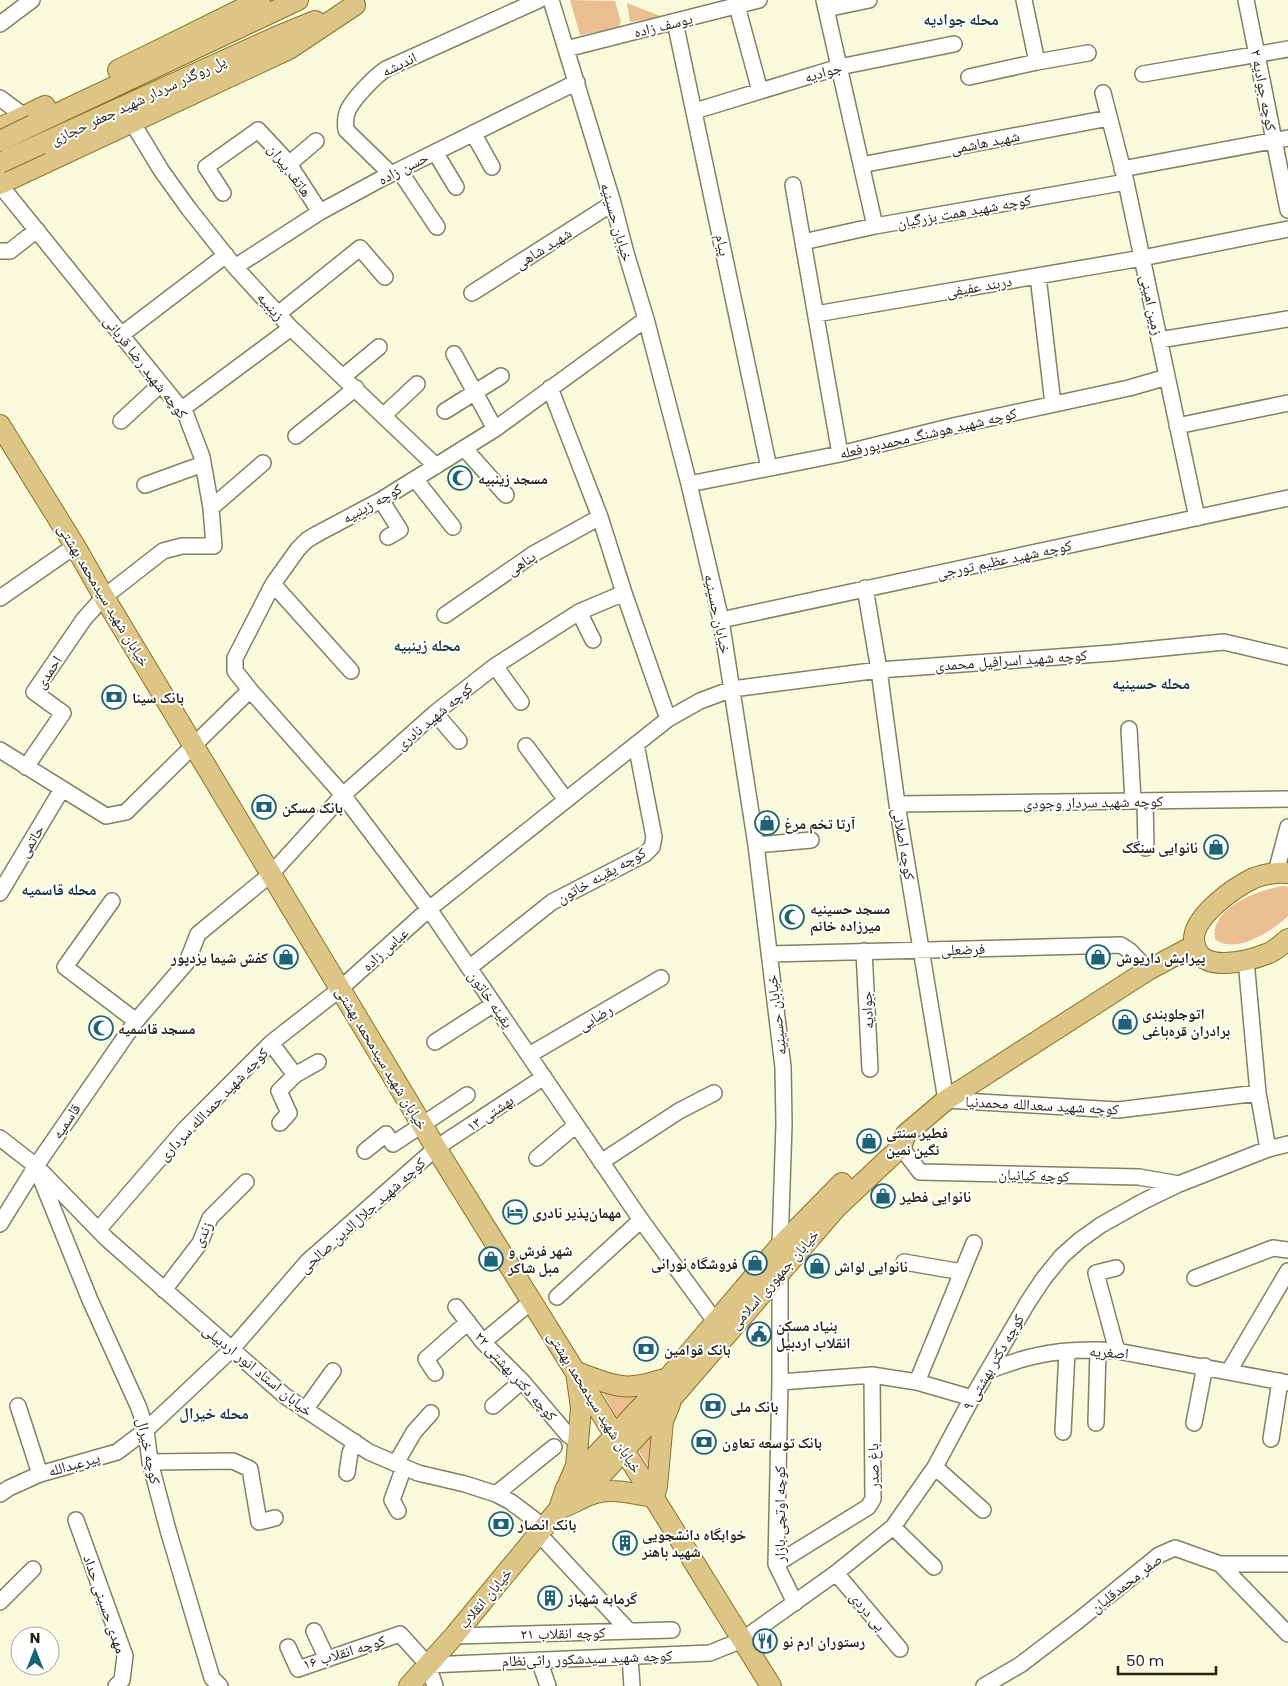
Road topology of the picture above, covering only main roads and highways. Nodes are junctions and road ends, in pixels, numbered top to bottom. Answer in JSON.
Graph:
{"nodes":[{"id":1,"x":298,"y":0,"type":"edge"},
{"id":2,"x":361,"y":2,"type":"edge"},
{"id":3,"x":260,"y":8,"type":"edge"},
{"id":4,"x":29,"y":121,"type":"junction"},
{"id":5,"x":0,"y":128,"type":"edge"},
{"id":6,"x":0,"y":141,"type":"edge"},
{"id":7,"x":44,"y":153,"type":"junction"},
{"id":8,"x":0,"y":163,"type":"edge"},
{"id":9,"x":0,"y":184,"type":"edge"},
{"id":10,"x":0,"y":425,"type":"edge"},
{"id":11,"x":1282,"y":873,"type":"edge"},
{"id":12,"x":1288,"y":939,"type":"edge"},
{"id":13,"x":1195,"y":945,"type":"junction"},
{"id":14,"x":903,"y":1140,"type":"junction"},
{"id":15,"x":576,"y":1372,"type":"junction"},
{"id":16,"x":668,"y":1378,"type":"junction"},
{"id":17,"x":672,"y":1398,"type":"junction"},
{"id":18,"x":620,"y":1443,"type":"junction"},
{"id":19,"x":654,"y":1497,"type":"junction"},
{"id":20,"x":567,"y":1499,"type":"junction"},
{"id":21,"x":409,"y":1686,"type":"edge"},
{"id":22,"x":771,"y":1686,"type":"edge"}],
"edges":[{"from":1,"to":3,"type":"main road","name":"پل روگذر سردار شهید جعفر حجازی"},
{"from":2,"to":7,"type":"main road","name":"پل روگذر سردار شهید جعفر حجازی"},
{"from":2,"to":7,"type":"main road"},
{"from":3,"to":4,"type":"main road","name":"پل روگذر سردار شهید جعفر حجازی"},
{"from":4,"to":5,"type":"main road"},
{"from":4,"to":6,"type":"main road","name":"پل روگذر سردار شهید جعفر حجازی","bridge":true},
{"from":4,"to":7,"type":"main road"},
{"from":7,"to":8,"type":"main road","name":"پل روگذر سردار شهید جعفر حجازی","bridge":true},
{"from":7,"to":9,"type":"main road"},
{"from":10,"to":15,"type":"main road","name":"خیابان شهید سیدمحمد بهشتی"},
{"from":11,"to":13,"type":"main road"},
{"from":12,"to":13,"type":"main road"},
{"from":13,"to":14,"type":"main road","name":"خیابان جمهوری اسلامی"},
{"from":14,"to":16,"type":"main road","name":"خیابان جمهوری اسلامی"},
{"from":14,"to":17,"type":"main road","name":"خیابان جمهوری اسلامی"},
{"from":15,"to":16,"type":"main road"},
{"from":15,"to":18,"type":"main road","name":"خیابان شهید سیدمحمد بهشتی"},
{"from":15,"to":20,"type":"main road"},
{"from":16,"to":18,"type":"main road","name":"خیابان جمهوری اسلامی"},
{"from":17,"to":18,"type":"main road","name":"خیابان جمهوری اسلامی"},
{"from":17,"to":19,"type":"main road"},
{"from":18,"to":19,"type":"main road","name":"خیابان شهید سیدمحمد بهشتی"},
{"from":18,"to":20,"type":"main road"},
{"from":19,"to":20,"type":"main road"},
{"from":19,"to":22,"type":"main road","name":"خیابان شهید سیدمحمد بهشتی"},
{"from":20,"to":21,"type":"main road","name":"خیابان انقلاب"}]}
